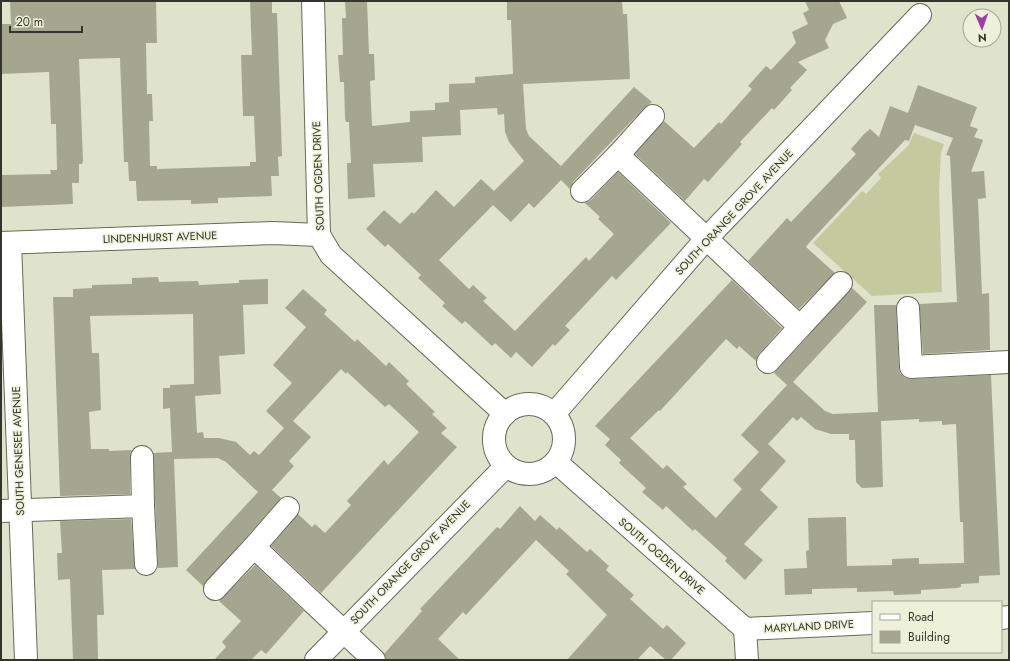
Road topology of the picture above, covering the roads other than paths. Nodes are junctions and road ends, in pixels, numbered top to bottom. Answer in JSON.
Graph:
{"nodes":[{"id":1,"x":313,"y":1,"type":"edge"},
{"id":2,"x":920,"y":14,"type":"dead end"},
{"id":3,"x":653,"y":116,"type":"dead end"},
{"id":4,"x":618,"y":156,"type":"junction"},
{"id":5,"x":582,"y":191,"type":"dead end"},
{"id":6,"x":319,"y":235,"type":"junction"},
{"id":7,"x":706,"y":239,"type":"junction"},
{"id":8,"x":5,"y":243,"type":"edge"},
{"id":9,"x":841,"y":283,"type":"dead end"},
{"id":10,"x":908,"y":308,"type":"dead end"},
{"id":11,"x":800,"y":327,"type":"junction"},
{"id":12,"x":768,"y":362,"type":"dead end"},
{"id":13,"x":1009,"y":362,"type":"edge"},
{"id":14,"x":505,"y":414,"type":"junction"},
{"id":15,"x":554,"y":414,"type":"junction"},
{"id":16,"x":142,"y":457,"type":"dead end"},
{"id":17,"x":556,"y":462,"type":"junction"},
{"id":18,"x":506,"y":466,"type":"junction"},
{"id":19,"x":143,"y":506,"type":"junction"},
{"id":20,"x":288,"y":508,"type":"dead end"},
{"id":21,"x":11,"y":510,"type":"edge"},
{"id":22,"x":254,"y":547,"type":"junction"},
{"id":23,"x":146,"y":564,"type":"dead end"},
{"id":24,"x":216,"y":589,"type":"dead end"},
{"id":25,"x":872,"y":623,"type":"edge"},
{"id":26,"x":745,"y":629,"type":"junction"},
{"id":27,"x":342,"y":632,"type":"junction"},
{"id":28,"x":26,"y":660,"type":"edge"},
{"id":29,"x":316,"y":660,"type":"edge"},
{"id":30,"x":374,"y":660,"type":"edge"},
{"id":31,"x":747,"y":660,"type":"edge"}],
"edges":[{"from":1,"to":6,"type":"street","name":"SOUTH OGDEN DRIVE"},
{"from":2,"to":7,"type":"street","name":"SOUTH ORANGE GROVE AVENUE"},
{"from":3,"to":4,"type":"street"},
{"from":4,"to":5,"type":"street"},
{"from":4,"to":7,"type":"street"},
{"from":6,"to":8,"type":"street","name":"LINDENHURST AVENUE"},
{"from":6,"to":14,"type":"street","name":"SOUTH OGDEN DRIVE"},
{"from":7,"to":11,"type":"street"},
{"from":7,"to":15,"type":"street","name":"SOUTH ORANGE GROVE AVENUE"},
{"from":8,"to":21,"type":"street","name":"SOUTH GENESEE AVENUE"},
{"from":9,"to":11,"type":"street"},
{"from":10,"to":13,"type":"street"},
{"from":11,"to":12,"type":"street"},
{"from":14,"to":15,"type":"street"},
{"from":14,"to":18,"type":"street"},
{"from":15,"to":17,"type":"street"},
{"from":16,"to":19,"type":"street"},
{"from":17,"to":18,"type":"street"},
{"from":17,"to":26,"type":"street","name":"SOUTH OGDEN DRIVE"},
{"from":18,"to":27,"type":"street","name":"SOUTH ORANGE GROVE AVENUE"},
{"from":19,"to":21,"type":"street"},
{"from":19,"to":23,"type":"street"},
{"from":20,"to":22,"type":"street"},
{"from":21,"to":28,"type":"street","name":"SOUTH GENESEE AVENUE"},
{"from":22,"to":24,"type":"street"},
{"from":22,"to":27,"type":"street"},
{"from":25,"to":26,"type":"street","name":"MARYLAND DRIVE"},
{"from":26,"to":31,"type":"street"},
{"from":27,"to":29,"type":"street","name":"SOUTH ORANGE GROVE AVENUE"},
{"from":27,"to":30,"type":"street"}]}
